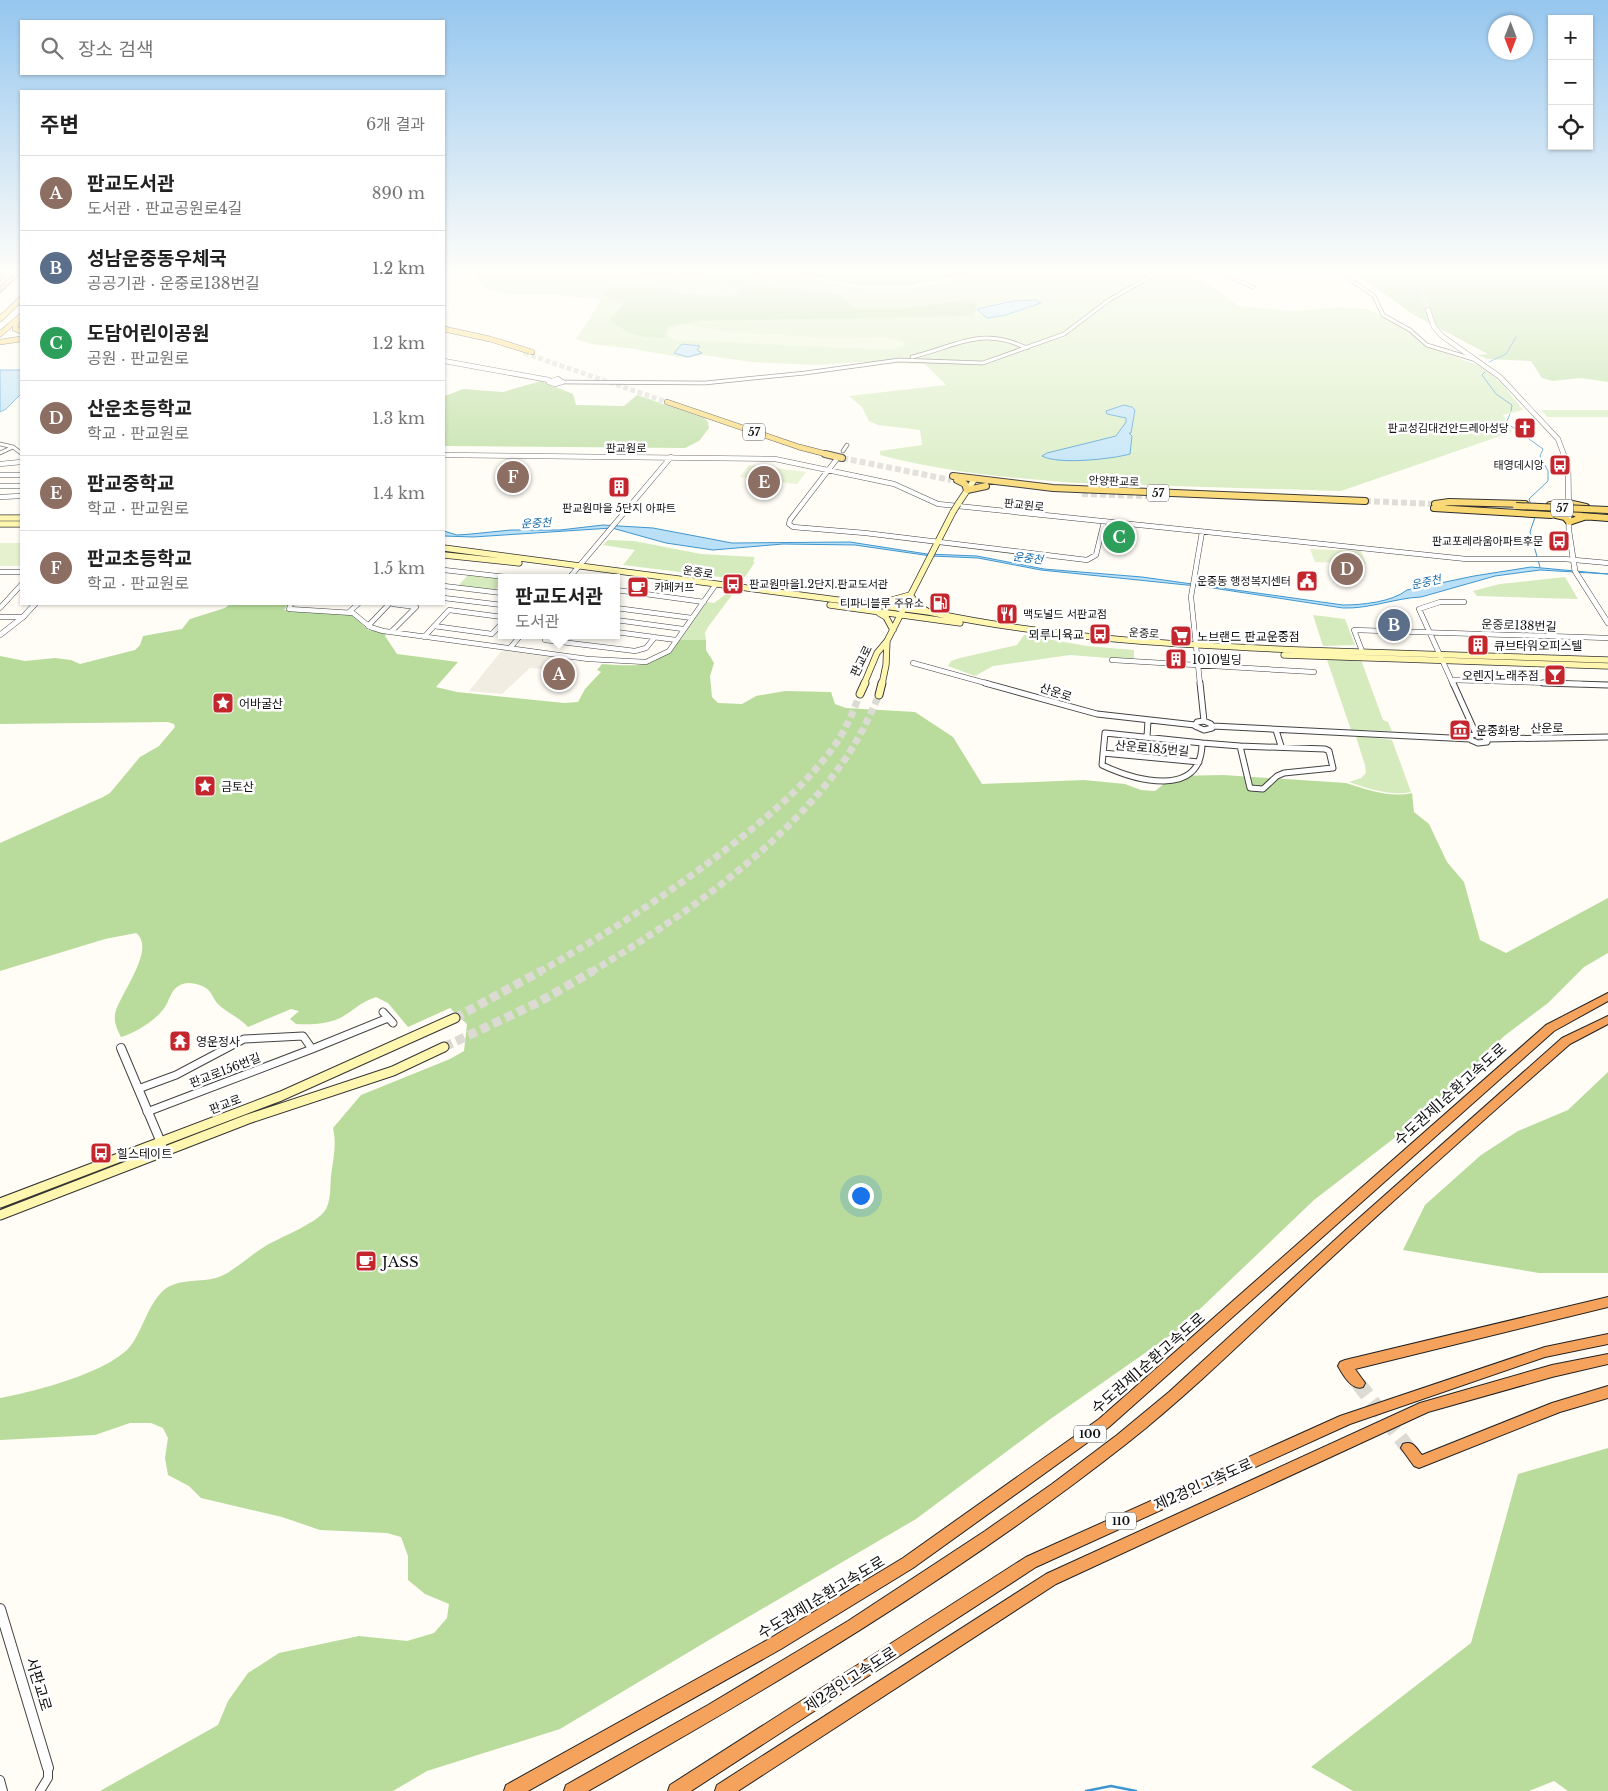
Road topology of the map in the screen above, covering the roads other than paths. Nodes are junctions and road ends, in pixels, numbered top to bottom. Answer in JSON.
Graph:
{"nodes":[{"id":1,"x":916,"y":356,"type":"edge"},
{"id":2,"x":1005,"y":356,"type":"edge"},
{"id":3,"x":1462,"y":356,"type":"edge"},
{"id":4,"x":1468,"y":356,"type":"edge"},
{"id":5,"x":1473,"y":359,"type":"junction"},
{"id":6,"x":900,"y":360,"type":"junction"},
{"id":7,"x":445,"y":361,"type":"edge"},
{"id":8,"x":562,"y":382,"type":"joint"},
{"id":9,"x":674,"y":399,"type":"tunnel mouth"},
{"id":10,"x":667,"y":402,"type":"tunnel mouth"},
{"id":11,"x":0,"y":444,"type":"edge"},
{"id":12,"x":847,"y":445,"type":"dead end"},
{"id":13,"x":13,"y":447,"type":"junction"},
{"id":14,"x":20,"y":452,"type":"edge"},
{"id":15,"x":0,"y":453,"type":"edge"},
{"id":16,"x":445,"y":455,"type":"edge"},
{"id":17,"x":842,"y":456,"type":"junction"},
{"id":18,"x":671,"y":457,"type":"junction"},
{"id":19,"x":20,"y":462,"type":"edge"},
{"id":20,"x":0,"y":464,"type":"edge"},
{"id":21,"x":828,"y":469,"type":"junction"},
{"id":22,"x":0,"y":475,"type":"edge"},
{"id":23,"x":20,"y":475,"type":"edge"},
{"id":24,"x":954,"y":479,"type":"joint"},
{"id":25,"x":972,"y":482,"type":"junction"},
{"id":26,"x":0,"y":486,"type":"edge"},
{"id":27,"x":20,"y":486,"type":"edge"},
{"id":28,"x":986,"y":486,"type":"junction"},
{"id":29,"x":967,"y":490,"type":"junction"},
{"id":30,"x":1082,"y":494,"type":"tunnel mouth"},
{"id":31,"x":20,"y":495,"type":"edge"},
{"id":32,"x":0,"y":497,"type":"edge"},
{"id":33,"x":1171,"y":497,"type":"tunnel mouth"},
{"id":34,"x":1366,"y":503,"type":"joint"},
{"id":35,"x":1568,"y":503,"type":"junction"},
{"id":36,"x":1546,"y":505,"type":"junction"},
{"id":37,"x":1583,"y":506,"type":"junction"},
{"id":38,"x":1517,"y":508,"type":"junction"},
{"id":39,"x":1608,"y":510,"type":"edge"},
{"id":40,"x":1569,"y":511,"type":"junction"},
{"id":41,"x":1550,"y":515,"type":"junction"},
{"id":42,"x":1587,"y":517,"type":"junction"},
{"id":43,"x":0,"y":518,"type":"edge"},
{"id":44,"x":20,"y":518,"type":"edge"},
{"id":45,"x":1608,"y":518,"type":"edge"},
{"id":46,"x":1104,"y":522,"type":"junction"},
{"id":47,"x":1569,"y":522,"type":"junction"},
{"id":48,"x":0,"y":524,"type":"edge"},
{"id":49,"x":20,"y":524,"type":"edge"},
{"id":50,"x":1202,"y":532,"type":"junction"},
{"id":51,"x":936,"y":544,"type":"junction"},
{"id":52,"x":445,"y":548,"type":"edge"},
{"id":53,"x":445,"y":554,"type":"edge"},
{"id":54,"x":1573,"y":561,"type":"junction"},
{"id":55,"x":1608,"y":563,"type":"edge"},
{"id":56,"x":577,"y":568,"type":"junction"},
{"id":57,"x":445,"y":570,"type":"edge"},
{"id":58,"x":0,"y":572,"type":"edge"},
{"id":59,"x":20,"y":572,"type":"edge"},
{"id":60,"x":572,"y":574,"type":"edge"},
{"id":61,"x":498,"y":576,"type":"edge"},
{"id":62,"x":20,"y":586,"type":"edge"},
{"id":63,"x":445,"y":586,"type":"edge"},
{"id":64,"x":715,"y":586,"type":"junction"},
{"id":65,"x":620,"y":591,"type":"edge"},
{"id":66,"x":498,"y":593,"type":"edge"},
{"id":67,"x":910,"y":595,"type":"junction"},
{"id":68,"x":445,"y":598,"type":"edge"},
{"id":69,"x":704,"y":602,"type":"junction"},
{"id":70,"x":1464,"y":602,"type":"dead end"},
{"id":71,"x":34,"y":605,"type":"edge"},
{"id":72,"x":290,"y":605,"type":"edge"},
{"id":73,"x":357,"y":605,"type":"edge"},
{"id":74,"x":388,"y":605,"type":"edge"},
{"id":75,"x":401,"y":605,"type":"edge"},
{"id":76,"x":498,"y":605,"type":"edge"},
{"id":77,"x":868,"y":607,"type":"junction"},
{"id":78,"x":0,"y":608,"type":"edge"},
{"id":79,"x":620,"y":609,"type":"edge"},
{"id":80,"x":349,"y":612,"type":"junction"},
{"id":81,"x":901,"y":612,"type":"junction"},
{"id":82,"x":928,"y":615,"type":"junction"},
{"id":83,"x":498,"y":616,"type":"edge"},
{"id":84,"x":0,"y":617,"type":"edge"},
{"id":85,"x":23,"y":617,"type":"junction"},
{"id":86,"x":692,"y":618,"type":"junction"},
{"id":87,"x":620,"y":621,"type":"edge"},
{"id":88,"x":1608,"y":623,"type":"edge"},
{"id":89,"x":368,"y":626,"type":"junction"},
{"id":90,"x":434,"y":626,"type":"junction"},
{"id":91,"x":498,"y":627,"type":"edge"},
{"id":92,"x":683,"y":629,"type":"junction"},
{"id":93,"x":893,"y":630,"type":"junction"},
{"id":94,"x":391,"y":632,"type":"junction"},
{"id":95,"x":620,"y":633,"type":"edge"},
{"id":96,"x":1430,"y":633,"type":"junction"},
{"id":97,"x":0,"y":635,"type":"edge"},
{"id":98,"x":424,"y":637,"type":"junction"},
{"id":99,"x":655,"y":637,"type":"junction"},
{"id":100,"x":1608,"y":638,"type":"edge"},
{"id":101,"x":518,"y":639,"type":"edge"},
{"id":102,"x":545,"y":639,"type":"edge"},
{"id":103,"x":676,"y":640,"type":"junction"},
{"id":104,"x":887,"y":641,"type":"junction"},
{"id":105,"x":596,"y":647,"type":"junction"},
{"id":106,"x":510,"y":648,"type":"junction"},
{"id":107,"x":1196,"y":649,"type":"junction"},
{"id":108,"x":1362,"y":651,"type":"junction"},
{"id":109,"x":1442,"y":658,"type":"junction"},
{"id":110,"x":588,"y":659,"type":"junction"},
{"id":111,"x":1112,"y":660,"type":"dead end"},
{"id":112,"x":1608,"y":660,"type":"edge"},
{"id":113,"x":913,"y":663,"type":"dead end"},
{"id":114,"x":1198,"y":666,"type":"junction"},
{"id":115,"x":1608,"y":666,"type":"edge"},
{"id":116,"x":1314,"y":672,"type":"dead end"},
{"id":117,"x":1451,"y":680,"type":"junction"},
{"id":118,"x":1608,"y":685,"type":"edge"},
{"id":119,"x":860,"y":694,"type":"tunnel mouth"},
{"id":120,"x":880,"y":695,"type":"tunnel mouth"},
{"id":121,"x":1148,"y":720,"type":"junction"},
{"id":122,"x":1204,"y":721,"type":"junction"},
{"id":123,"x":1195,"y":725,"type":"junction"},
{"id":124,"x":1213,"y":726,"type":"junction"},
{"id":125,"x":1276,"y":730,"type":"junction"},
{"id":126,"x":1476,"y":734,"type":"junction"},
{"id":127,"x":1147,"y":737,"type":"junction"},
{"id":128,"x":1608,"y":738,"type":"edge"},
{"id":129,"x":1470,"y":739,"type":"junction"},
{"id":130,"x":1487,"y":739,"type":"junction"},
{"id":131,"x":1202,"y":743,"type":"junction"},
{"id":132,"x":1240,"y":746,"type":"junction"},
{"id":133,"x":1281,"y":746,"type":"junction"},
{"id":134,"x":1103,"y":753,"type":"junction"},
{"id":135,"x":1199,"y":762,"type":"junction"},
{"id":136,"x":1608,"y":996,"type":"edge"},
{"id":137,"x":383,"y":1012,"type":"dead end"},
{"id":138,"x":455,"y":1018,"type":"tunnel mouth"},
{"id":139,"x":1608,"y":1020,"type":"edge"},
{"id":140,"x":444,"y":1047,"type":"tunnel mouth"},
{"id":141,"x":121,"y":1048,"type":"dead end"},
{"id":142,"x":312,"y":1049,"type":"junction"},
{"id":143,"x":138,"y":1089,"type":"junction"},
{"id":144,"x":148,"y":1112,"type":"junction"},
{"id":145,"x":163,"y":1146,"type":"junction"},
{"id":146,"x":0,"y":1203,"type":"edge"},
{"id":147,"x":0,"y":1215,"type":"edge"},
{"id":148,"x":1608,"y":1302,"type":"edge"},
{"id":149,"x":1608,"y":1339,"type":"edge"},
{"id":150,"x":1608,"y":1360,"type":"edge"},
{"id":151,"x":1358,"y":1383,"type":"tunnel mouth"},
{"id":152,"x":1608,"y":1392,"type":"edge"},
{"id":153,"x":1408,"y":1448,"type":"tunnel mouth"},
{"id":154,"x":0,"y":1609,"type":"edge"},
{"id":155,"x":3,"y":1627,"type":"edge"},
{"id":156,"x":48,"y":1768,"type":"joint"},
{"id":157,"x":540,"y":1776,"type":"junction"},
{"id":158,"x":0,"y":1780,"type":"edge"},
{"id":159,"x":3,"y":1791,"type":"edge"},
{"id":160,"x":40,"y":1791,"type":"edge"},
{"id":161,"x":501,"y":1791,"type":"edge"},
{"id":162,"x":512,"y":1791,"type":"edge"},
{"id":163,"x":572,"y":1791,"type":"edge"},
{"id":164,"x":676,"y":1791,"type":"edge"},
{"id":165,"x":722,"y":1791,"type":"edge"}],
"edges":[{"from":1,"to":6,"type":"street"},
{"from":2,"to":6,"type":"street"},
{"from":3,"to":5,"type":"street"},
{"from":4,"to":5,"type":"street"},
{"from":5,"to":35,"type":"street"},
{"from":6,"to":8,"type":"street"},
{"from":7,"to":8,"type":"street"},
{"from":9,"to":17,"type":"main road","number":"57"},
{"from":10,"to":17,"type":"main road","number":"57"},
{"from":11,"to":13,"type":"street"},
{"from":12,"to":17,"type":"street"},
{"from":13,"to":14,"type":"street"},
{"from":13,"to":15,"type":"street"},
{"from":16,"to":18,"type":"street","name":"판교원로"},
{"from":17,"to":21,"type":"street"},
{"from":18,"to":21,"type":"street","name":"판교원로"},
{"from":18,"to":56,"type":"street"},
{"from":19,"to":20,"type":"street"},
{"from":21,"to":46,"type":"street","name":"판교원로"},
{"from":21,"to":51,"type":"street"},
{"from":22,"to":23,"type":"street"},
{"from":24,"to":25,"type":"main road","name":"안양판교로","number":"57"},
{"from":24,"to":29,"type":"main road"},
{"from":25,"to":28,"type":"main road","name":"안양판교로","number":"57"},
{"from":25,"to":29,"type":"main road"},
{"from":25,"to":34,"type":"main road","name":"안양판교로","number":"57"},
{"from":26,"to":27,"type":"street"},
{"from":28,"to":29,"type":"main road"},
{"from":28,"to":30,"type":"main road","name":"안양판교로","number":"57"},
{"from":29,"to":51,"type":"main road","bridge":true},
{"from":31,"to":32,"type":"street"},
{"from":33,"to":34,"type":"main road","name":"안양판교로","number":"57"},
{"from":35,"to":36,"type":"main road"},
{"from":35,"to":37,"type":"main road"},
{"from":35,"to":40,"type":"street"},
{"from":36,"to":38,"type":"main road","bridge":true},
{"from":36,"to":40,"type":"main road"},
{"from":37,"to":39,"type":"main road","number":"57"},
{"from":37,"to":40,"type":"main road"},
{"from":38,"to":38,"type":"main road","number":"57"},
{"from":38,"to":39,"type":"main road","number":"57","bridge":true},
{"from":38,"to":41,"type":"main road","number":"57"},
{"from":40,"to":41,"type":"main road"},
{"from":40,"to":42,"type":"main road"},
{"from":40,"to":47,"type":"street"},
{"from":41,"to":47,"type":"main road"},
{"from":42,"to":45,"type":"main road","number":"57"},
{"from":42,"to":47,"type":"main road"},
{"from":43,"to":44,"type":"main road"},
{"from":46,"to":50,"type":"street","name":"판교원로"},
{"from":46,"to":51,"type":"street"},
{"from":47,"to":54,"type":"street"},
{"from":48,"to":49,"type":"main road"},
{"from":50,"to":54,"type":"street","name":"판교원로"},
{"from":50,"to":107,"type":"street"},
{"from":51,"to":67,"type":"main road","name":"판교로"},
{"from":52,"to":56,"type":"main road","name":"운중로"},
{"from":53,"to":56,"type":"main road","name":"운중로"},
{"from":54,"to":55,"type":"street","name":"판교원로"},
{"from":54,"to":88,"type":"street"},
{"from":56,"to":60,"type":"street"},
{"from":56,"to":64,"type":"main road","name":"운중로"},
{"from":57,"to":61,"type":"street"},
{"from":58,"to":59,"type":"street"},
{"from":62,"to":78,"type":"street"},
{"from":63,"to":66,"type":"street"},
{"from":64,"to":69,"type":"street"},
{"from":64,"to":77,"type":"main road","name":"운중로"},
{"from":65,"to":69,"type":"street"},
{"from":67,"to":77,"type":"main road"},
{"from":67,"to":81,"type":"main road","name":"판교로"},
{"from":67,"to":82,"type":"main road"},
{"from":68,"to":76,"type":"street"},
{"from":69,"to":86,"type":"street"},
{"from":70,"to":96,"type":"street"},
{"from":71,"to":85,"type":"street"},
{"from":72,"to":80,"type":"street"},
{"from":73,"to":80,"type":"street"},
{"from":74,"to":89,"type":"street"},
{"from":75,"to":94,"type":"street"},
{"from":77,"to":81,"type":"main road","name":"운중로"},
{"from":77,"to":93,"type":"main road"},
{"from":79,"to":86,"type":"street"},
{"from":80,"to":89,"type":"street"},
{"from":81,"to":82,"type":"main road","name":"운중로"},
{"from":81,"to":93,"type":"main road","name":"판교로"},
{"from":82,"to":93,"type":"main road"},
{"from":82,"to":107,"type":"main road","name":"운중로"},
{"from":83,"to":90,"type":"street"},
{"from":84,"to":85,"type":"street"},
{"from":85,"to":97,"type":"street"},
{"from":86,"to":92,"type":"street"},
{"from":87,"to":92,"type":"street"},
{"from":89,"to":94,"type":"street"},
{"from":90,"to":91,"type":"street"},
{"from":90,"to":98,"type":"street"},
{"from":92,"to":103,"type":"street"},
{"from":93,"to":104,"type":"main road","name":"판교로"},
{"from":94,"to":98,"type":"street"},
{"from":95,"to":99,"type":"street"},
{"from":96,"to":100,"type":"street","name":"운중로138번길"},
{"from":96,"to":108,"type":"street","name":"운중로138번길"},
{"from":96,"to":109,"type":"street"},
{"from":98,"to":106,"type":"street"},
{"from":99,"to":103,"type":"street"},
{"from":99,"to":105,"type":"street"},
{"from":101,"to":106,"type":"street"},
{"from":102,"to":105,"type":"street"},
{"from":103,"to":110,"type":"street"},
{"from":104,"to":119,"type":"main road","name":"판교로"},
{"from":104,"to":120,"type":"main road","name":"판교로"},
{"from":105,"to":110,"type":"street"},
{"from":106,"to":110,"type":"street"},
{"from":107,"to":108,"type":"main road","name":"운중로"},
{"from":107,"to":109,"type":"main road","name":"운중로"},
{"from":107,"to":114,"type":"street"},
{"from":108,"to":109,"type":"main road","name":"운중로"},
{"from":109,"to":112,"type":"main road","name":"운중로"},
{"from":109,"to":115,"type":"main road","name":"운중로"},
{"from":109,"to":117,"type":"street"},
{"from":111,"to":114,"type":"street"},
{"from":113,"to":121,"type":"street","name":"산운로"},
{"from":114,"to":116,"type":"street"},
{"from":114,"to":122,"type":"street"},
{"from":117,"to":118,"type":"street"},
{"from":117,"to":126,"type":"street"},
{"from":121,"to":123,"type":"street","name":"산운로"},
{"from":121,"to":127,"type":"street","name":"산운로185번길"},
{"from":122,"to":123,"type":"street"},
{"from":122,"to":124,"type":"street"},
{"from":123,"to":124,"type":"street","name":"산운로"},
{"from":124,"to":125,"type":"street"},
{"from":125,"to":129,"type":"street"},
{"from":125,"to":133,"type":"street"},
{"from":126,"to":129,"type":"street"},
{"from":126,"to":130,"type":"street"},
{"from":127,"to":131,"type":"street","name":"산운로185번길"},
{"from":127,"to":134,"type":"street","name":"산운로185번길"},
{"from":128,"to":130,"type":"street","name":"산운로"},
{"from":129,"to":130,"type":"street","name":"산운로"},
{"from":131,"to":132,"type":"street","name":"산운로185번길"},
{"from":131,"to":135,"type":"street","name":"산운로185번길"},
{"from":132,"to":133,"type":"street","name":"산운로185번길"},
{"from":132,"to":133,"type":"street","name":"산운로185번길"},
{"from":134,"to":135,"type":"street","name":"산운로185번길"},
{"from":134,"to":135,"type":"street","name":"산운로185번길"},
{"from":136,"to":157,"type":"highway","name":"수도권제1순환고속도로","number":"100"},
{"from":137,"to":142,"type":"street","name":"판교로156번길"},
{"from":138,"to":145,"type":"main road","name":"판교로"},
{"from":139,"to":163,"type":"highway","number":"100"},
{"from":140,"to":145,"type":"main road","name":"판교로"},
{"from":141,"to":143,"type":"street"},
{"from":142,"to":143,"type":"street","name":"판교로156번길"},
{"from":142,"to":144,"type":"street","name":"판교로156번길"},
{"from":143,"to":144,"type":"street"},
{"from":144,"to":145,"type":"street"},
{"from":145,"to":146,"type":"main road","name":"판교로"},
{"from":145,"to":147,"type":"main road","name":"판교로"},
{"from":148,"to":151,"type":"highway"},
{"from":149,"to":164,"type":"highway","name":"제2경인고속도로","number":"110"},
{"from":150,"to":165,"type":"highway","name":"제2경인고속도로","number":"110"},
{"from":152,"to":153,"type":"highway"},
{"from":154,"to":155,"type":"street","name":"서판교로"},
{"from":155,"to":156,"type":"street","name":"서판교로"},
{"from":156,"to":160,"type":"street"},
{"from":157,"to":161,"type":"highway"},
{"from":157,"to":162,"type":"highway","name":"수도권제1순환고속도로","number":"100"},
{"from":158,"to":159,"type":"street"}]}
